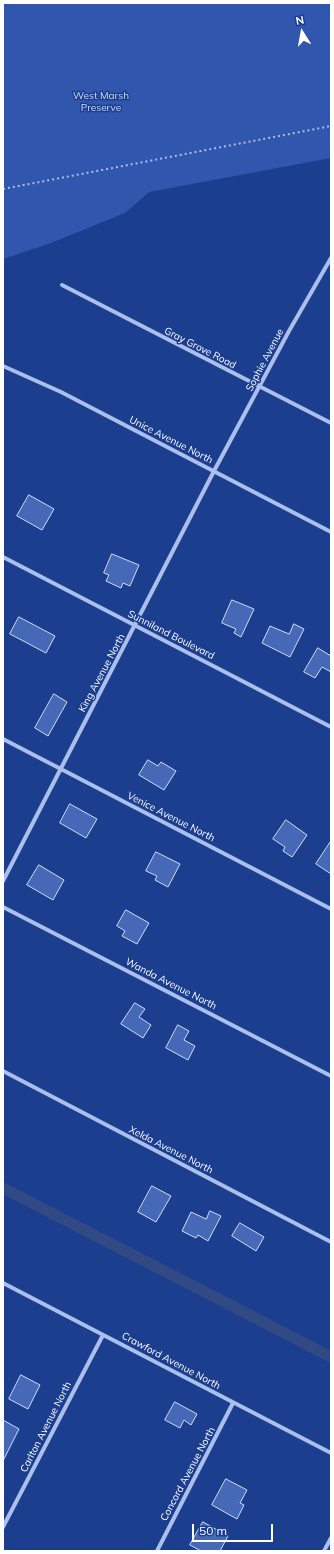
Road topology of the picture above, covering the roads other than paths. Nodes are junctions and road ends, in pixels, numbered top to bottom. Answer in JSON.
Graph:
{"nodes":[{"id":1,"x":331,"y":258,"type":"edge"},
{"id":2,"x":62,"y":285,"type":"dead end"},
{"id":3,"x":3,"y":366,"type":"edge"},
{"id":4,"x":259,"y":388,"type":"junction"},
{"id":5,"x":331,"y":424,"type":"edge"},
{"id":6,"x":214,"y":471,"type":"junction"},
{"id":7,"x":331,"y":532,"type":"edge"},
{"id":8,"x":3,"y":557,"type":"edge"},
{"id":9,"x":136,"y":626,"type":"junction"},
{"id":10,"x":331,"y":727,"type":"edge"},
{"id":11,"x":3,"y":739,"type":"edge"},
{"id":12,"x":60,"y":769,"type":"junction"},
{"id":13,"x":3,"y":881,"type":"edge"},
{"id":14,"x":3,"y":907,"type":"edge"},
{"id":15,"x":331,"y":909,"type":"edge"},
{"id":16,"x":3,"y":1072,"type":"edge"},
{"id":17,"x":331,"y":1076,"type":"edge"},
{"id":18,"x":331,"y":1242,"type":"edge"},
{"id":19,"x":3,"y":1283,"type":"edge"},
{"id":20,"x":103,"y":1335,"type":"junction"},
{"id":21,"x":233,"y":1403,"type":"junction"},
{"id":22,"x":331,"y":1454,"type":"edge"},
{"id":23,"x":3,"y":1527,"type":"edge"},
{"id":24,"x":331,"y":1538,"type":"edge"},
{"id":25,"x":156,"y":1551,"type":"edge"},
{"id":26,"x":324,"y":1551,"type":"edge"}],
"edges":[{"from":1,"to":4,"type":"street","name":"Sophie Avenue"},
{"from":2,"to":4,"type":"street","name":"Gray Grove Road"},
{"from":3,"to":6,"type":"street","name":"Unice Avenue North"},
{"from":4,"to":5,"type":"street","name":"Gray Grove Road"},
{"from":4,"to":6,"type":"street","name":"Sophie Avenue"},
{"from":6,"to":7,"type":"street","name":"Unice Avenue North"},
{"from":6,"to":9,"type":"street","name":"King Avenue North"},
{"from":8,"to":9,"type":"street","name":"Sunniland Boulevard"},
{"from":9,"to":10,"type":"street","name":"Sunniland Boulevard"},
{"from":9,"to":12,"type":"street","name":"King Avenue North"},
{"from":11,"to":12,"type":"street","name":"Venice Avenue North"},
{"from":12,"to":13,"type":"street","name":"King Avenue North"},
{"from":12,"to":15,"type":"street","name":"Venice Avenue North"},
{"from":14,"to":17,"type":"street","name":"Wanda Avenue North"},
{"from":16,"to":18,"type":"street","name":"Xelda Avenue North"},
{"from":19,"to":20,"type":"street","name":"Crawford Avenue North"},
{"from":20,"to":21,"type":"street","name":"Crawford Avenue North"},
{"from":20,"to":23,"type":"street","name":"Carlton Avenue North"},
{"from":21,"to":22,"type":"street","name":"Crawford Avenue North"},
{"from":21,"to":25,"type":"street","name":"Concord Avenue North"},
{"from":24,"to":26,"type":"street"}]}
